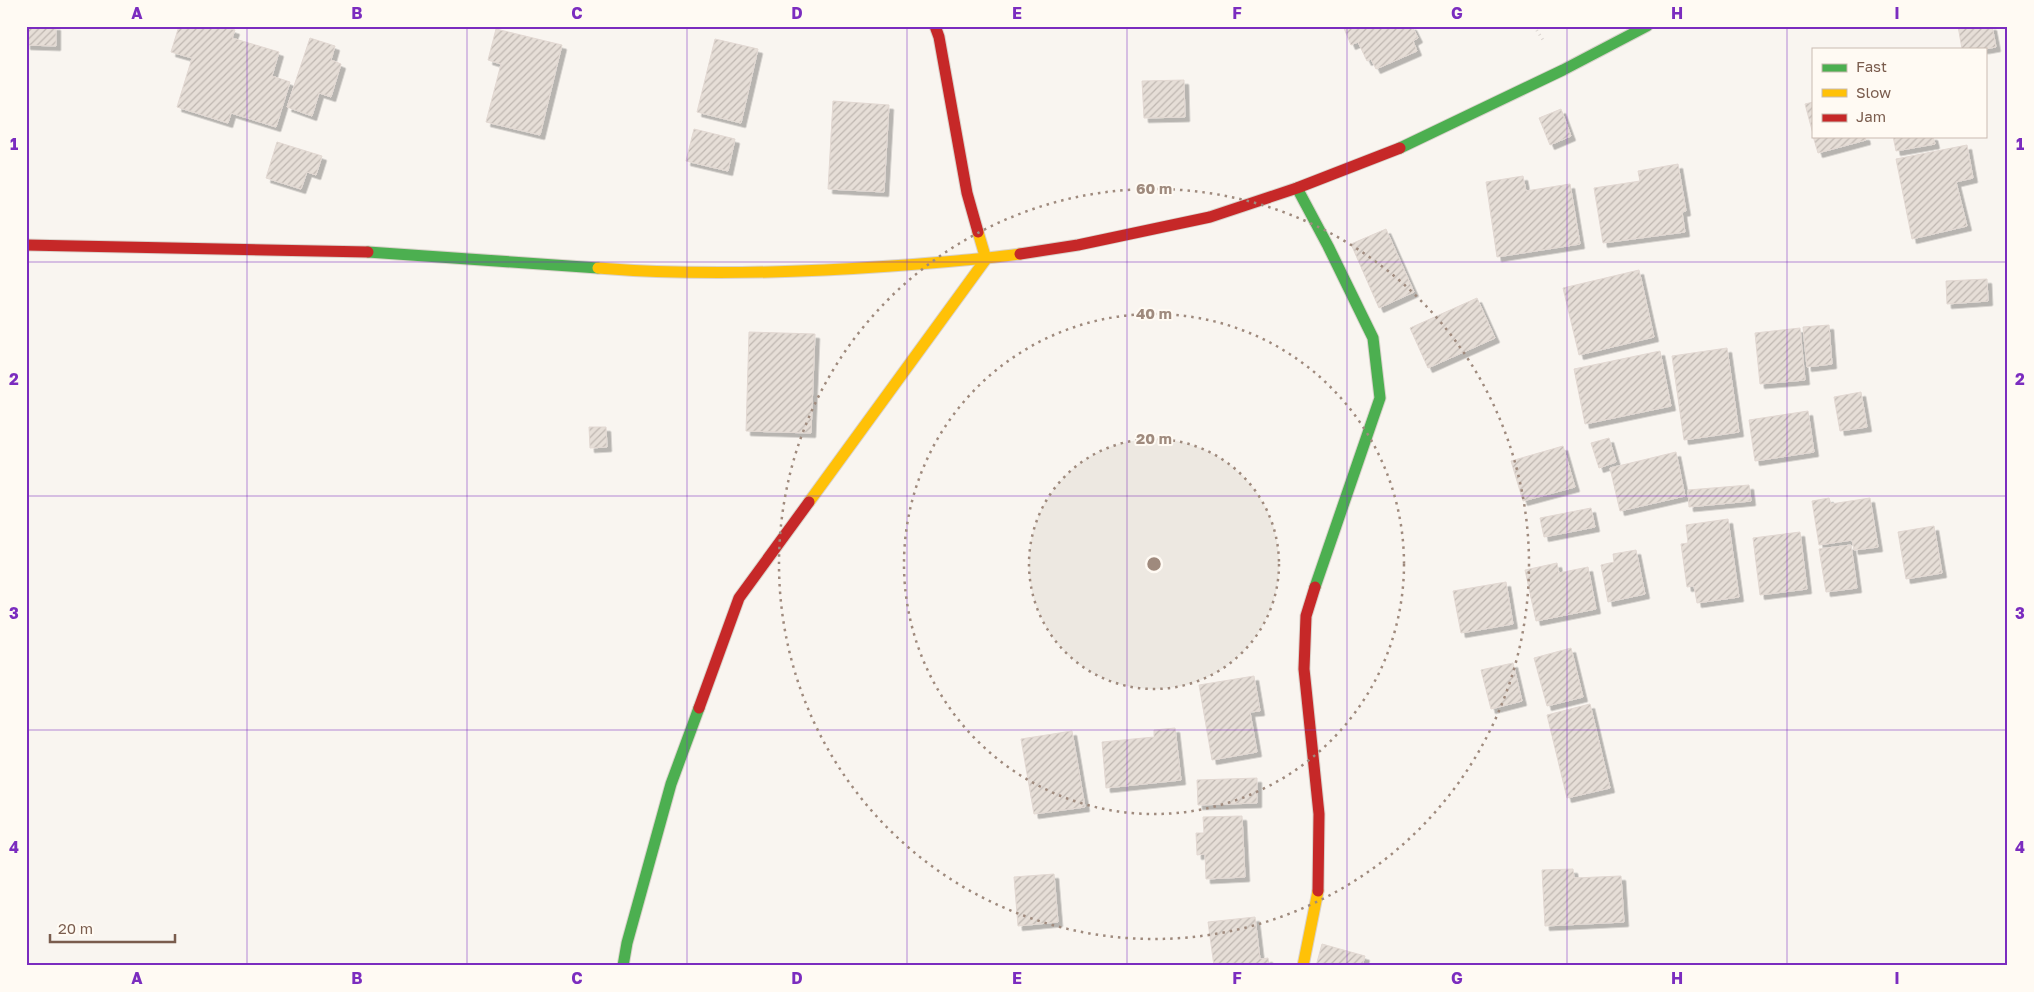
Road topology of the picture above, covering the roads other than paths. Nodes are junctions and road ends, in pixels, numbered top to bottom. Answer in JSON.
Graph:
{"nodes":[{"id":1,"x":935,"y":26,"type":"edge"},
{"id":2,"x":1647,"y":26,"type":"edge"},
{"id":3,"x":1297,"y":188,"type":"junction"},
{"id":4,"x":26,"y":245,"type":"edge"},
{"id":5,"x":986,"y":260,"type":"junction"},
{"id":6,"x":623,"y":966,"type":"edge"},
{"id":7,"x":1303,"y":966,"type":"edge"}],
"edges":[{"from":1,"to":5,"type":"street"},
{"from":2,"to":3,"type":"street"},
{"from":3,"to":5,"type":"street"},
{"from":3,"to":7,"type":"street"},
{"from":4,"to":5,"type":"street"},
{"from":5,"to":6,"type":"street"}]}
